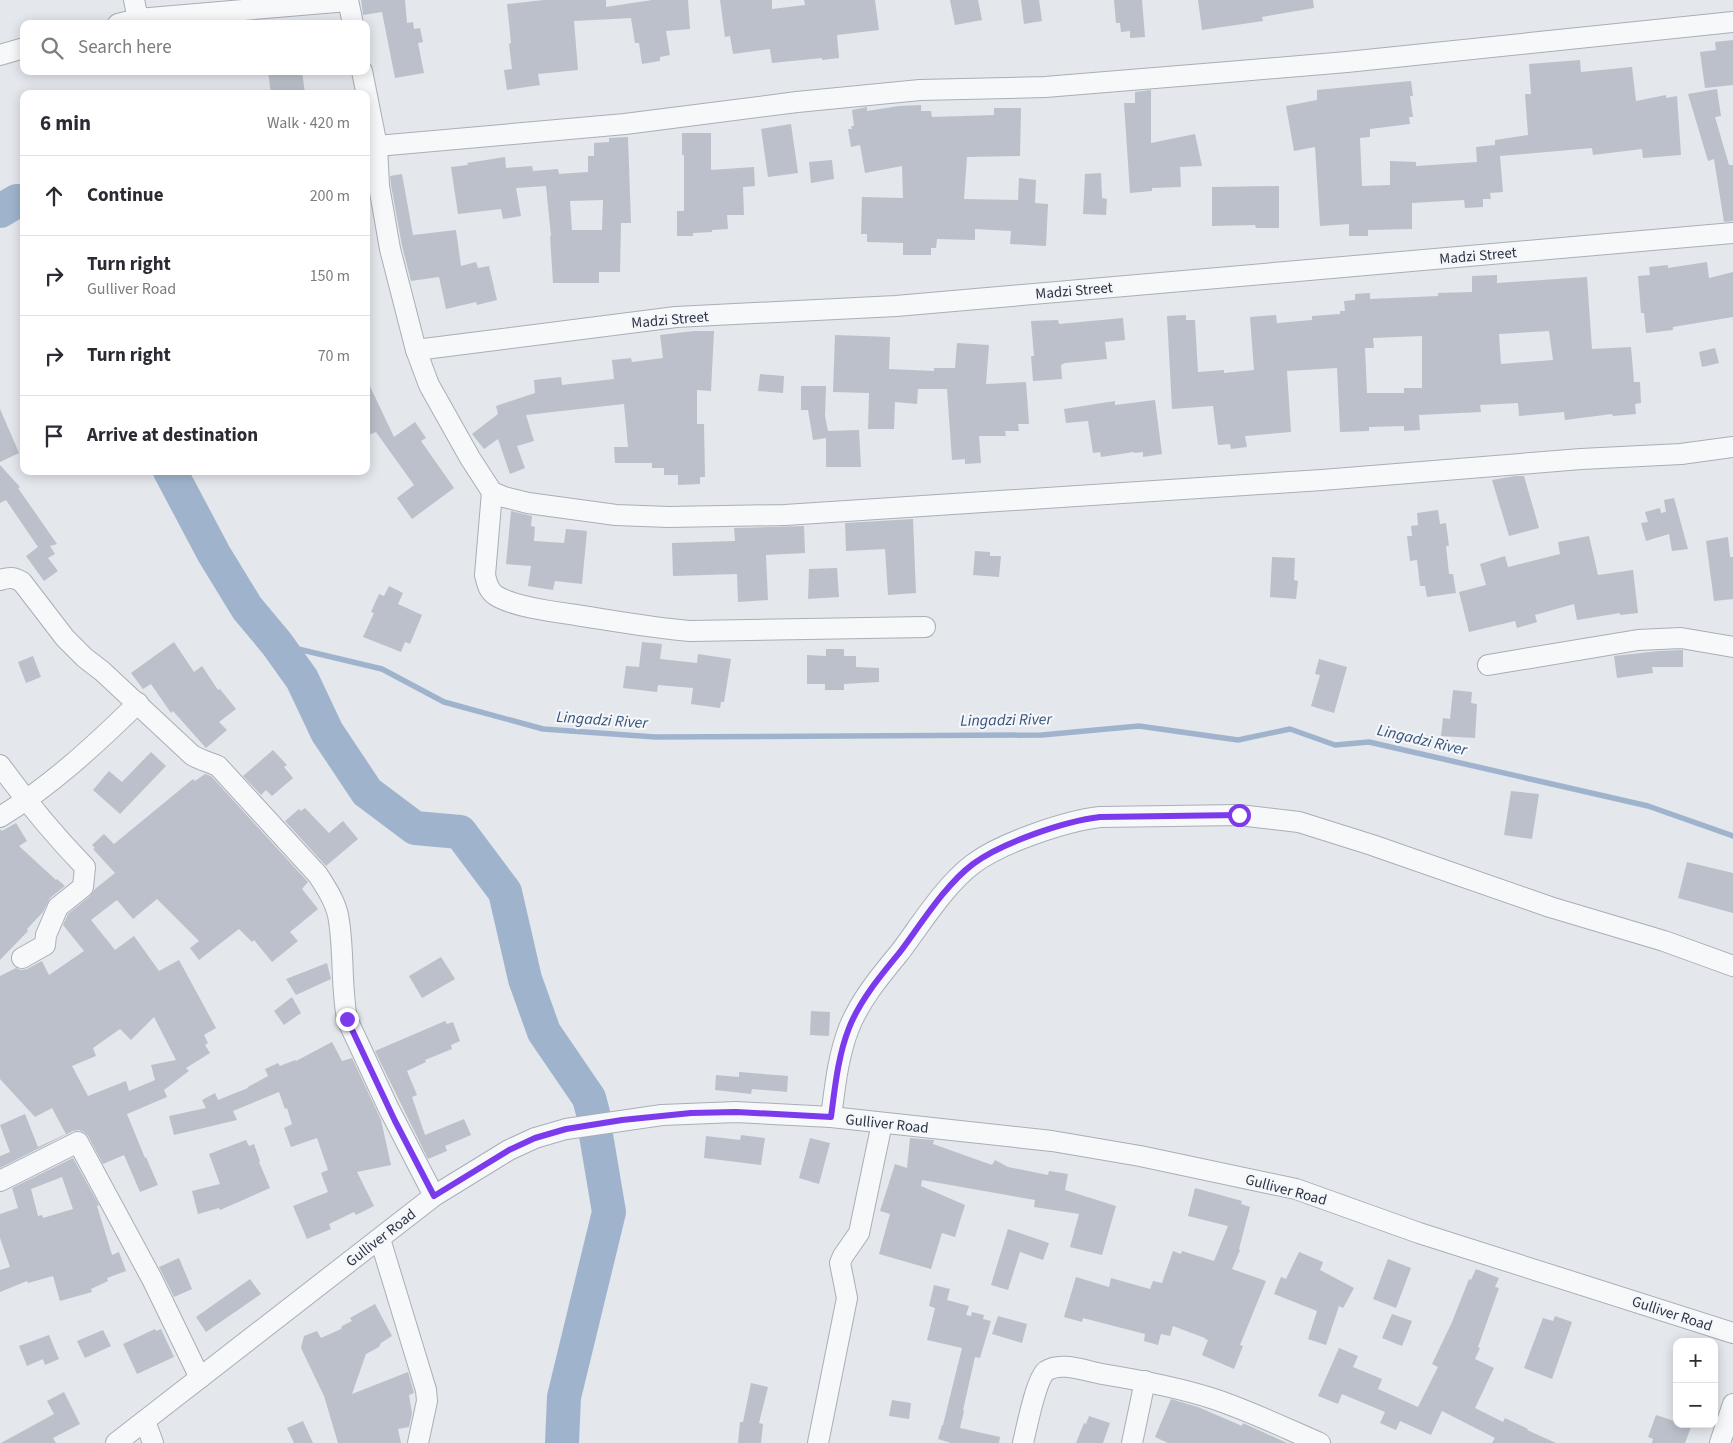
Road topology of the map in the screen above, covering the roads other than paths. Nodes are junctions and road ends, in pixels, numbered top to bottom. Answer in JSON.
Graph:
{"nodes":[{"id":1,"x":348,"y":0,"type":"edge"},
{"id":2,"x":136,"y":10,"type":"edge"},
{"id":3,"x":123,"y":20,"type":"edge"},
{"id":4,"x":352,"y":20,"type":"edge"},
{"id":5,"x":1733,"y":22,"type":"edge"},
{"id":6,"x":20,"y":49,"type":"edge"},
{"id":7,"x":0,"y":56,"type":"edge"},
{"id":8,"x":363,"y":75,"type":"edge"},
{"id":9,"x":366,"y":90,"type":"edge"},
{"id":10,"x":370,"y":114,"type":"edge"},
{"id":11,"x":376,"y":146,"type":"junction"},
{"id":12,"x":1733,"y":233,"type":"edge"},
{"id":13,"x":416,"y":350,"type":"junction"},
{"id":14,"x":1733,"y":447,"type":"edge"},
{"id":15,"x":492,"y":492,"type":"junction"},
{"id":16,"x":0,"y":580,"type":"edge"},
{"id":17,"x":926,"y":627,"type":"dead end"},
{"id":18,"x":1733,"y":647,"type":"edge"},
{"id":19,"x":1488,"y":665,"type":"dead end"},
{"id":20,"x":138,"y":703,"type":"junction"},
{"id":21,"x":0,"y":765,"type":"edge"},
{"id":22,"x":26,"y":801,"type":"junction"},
{"id":23,"x":0,"y":817,"type":"edge"},
{"id":24,"x":22,"y":958,"type":"dead end"},
{"id":25,"x":1733,"y":966,"type":"edge"},
{"id":26,"x":831,"y":1117,"type":"junction"},
{"id":27,"x":882,"y":1123,"type":"junction"},
{"id":28,"x":0,"y":1181,"type":"edge"},
{"id":29,"x":434,"y":1196,"type":"junction"},
{"id":30,"x":380,"y":1239,"type":"junction"},
{"id":31,"x":1733,"y":1333,"type":"edge"},
{"id":32,"x":200,"y":1378,"type":"junction"},
{"id":33,"x":1144,"y":1381,"type":"junction"},
{"id":34,"x":1733,"y":1404,"type":"edge"},
{"id":35,"x":145,"y":1421,"type":"junction"},
{"id":36,"x":116,"y":1443,"type":"edge"},
{"id":37,"x":153,"y":1443,"type":"edge"},
{"id":38,"x":418,"y":1443,"type":"edge"},
{"id":39,"x":818,"y":1443,"type":"edge"},
{"id":40,"x":1023,"y":1443,"type":"edge"},
{"id":41,"x":1132,"y":1443,"type":"edge"},
{"id":42,"x":1320,"y":1443,"type":"edge"},
{"id":43,"x":1720,"y":1443,"type":"edge"}],
"edges":[{"from":1,"to":2,"type":"street"},
{"from":1,"to":4,"type":"street"},
{"from":2,"to":3,"type":"street"},
{"from":5,"to":11,"type":"street"},
{"from":6,"to":7,"type":"street"},
{"from":8,"to":9,"type":"street"},
{"from":10,"to":11,"type":"street"},
{"from":11,"to":13,"type":"street"},
{"from":12,"to":13,"type":"street","name":"Madzi Street"},
{"from":13,"to":15,"type":"street"},
{"from":14,"to":15,"type":"street"},
{"from":15,"to":17,"type":"street"},
{"from":16,"to":20,"type":"street"},
{"from":18,"to":19,"type":"street"},
{"from":20,"to":22,"type":"street"},
{"from":20,"to":29,"type":"street"},
{"from":21,"to":22,"type":"street"},
{"from":22,"to":23,"type":"street"},
{"from":22,"to":24,"type":"street"},
{"from":25,"to":26,"type":"street"},
{"from":26,"to":27,"type":"street","name":"Gulliver Road"},
{"from":26,"to":29,"type":"street","name":"Gulliver Road"},
{"from":27,"to":31,"type":"street","name":"Gulliver Road"},
{"from":27,"to":39,"type":"street"},
{"from":28,"to":32,"type":"street"},
{"from":29,"to":30,"type":"street","name":"Gulliver Road"},
{"from":30,"to":32,"type":"street","name":"Gulliver Road"},
{"from":30,"to":38,"type":"street"},
{"from":32,"to":35,"type":"street","name":"Gulliver Road"},
{"from":33,"to":40,"type":"street"},
{"from":33,"to":41,"type":"street"},
{"from":33,"to":42,"type":"street"},
{"from":34,"to":43,"type":"street"},
{"from":35,"to":36,"type":"street","name":"Gulliver Road"},
{"from":35,"to":37,"type":"street"}]}
